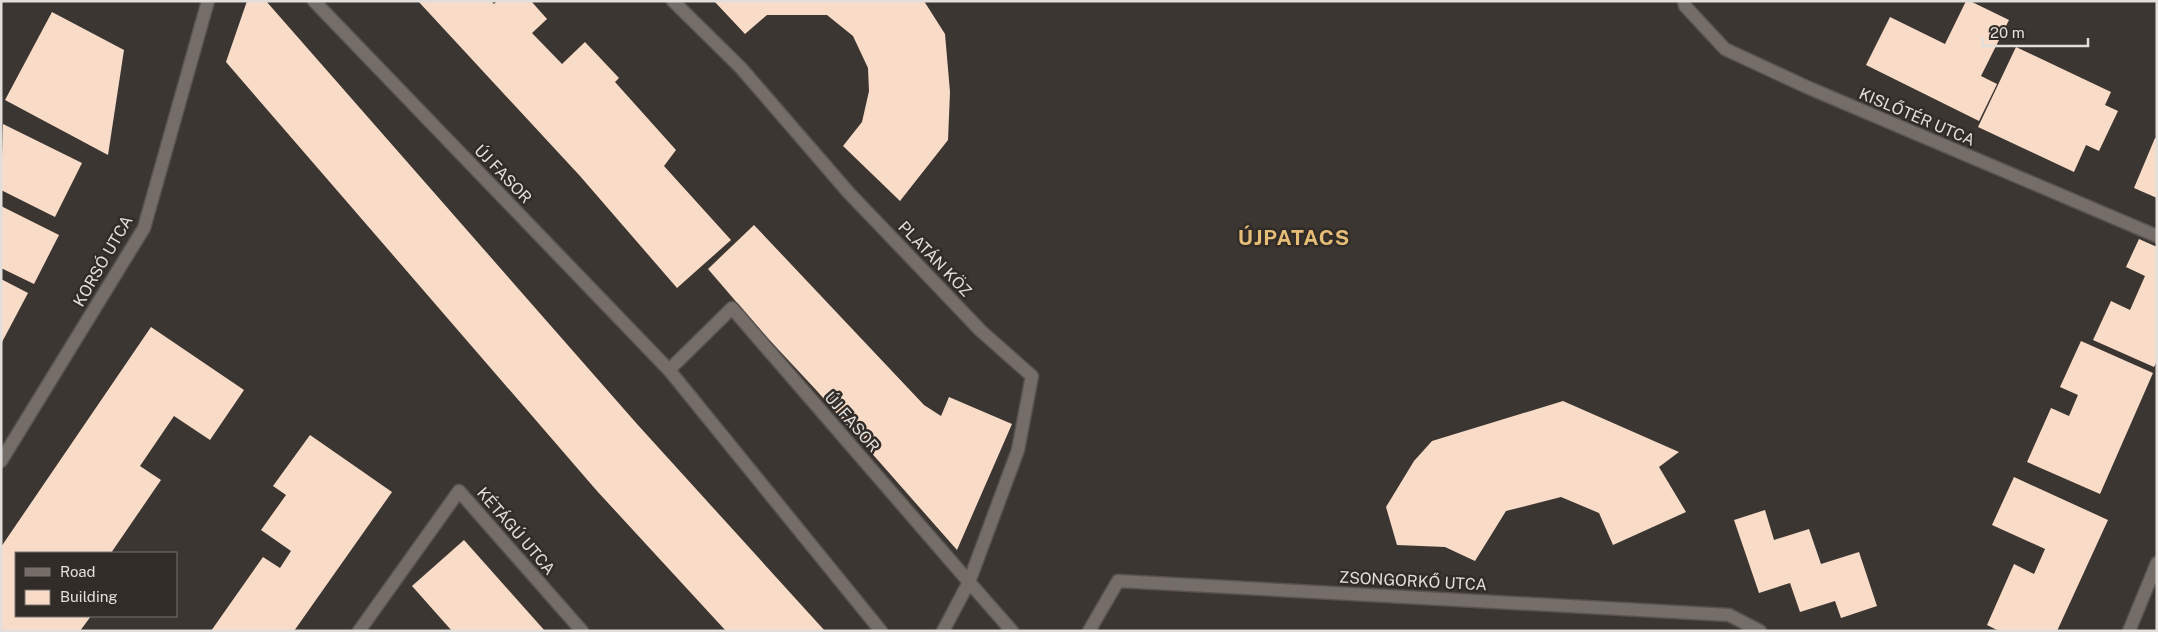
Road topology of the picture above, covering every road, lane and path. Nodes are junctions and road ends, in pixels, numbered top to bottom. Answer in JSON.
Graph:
{"nodes":[{"id":1,"x":208,"y":1,"type":"edge"},
{"id":2,"x":314,"y":1,"type":"edge"},
{"id":3,"x":672,"y":1,"type":"edge"},
{"id":4,"x":1684,"y":1,"type":"edge"},
{"id":5,"x":2157,"y":236,"type":"edge"},
{"id":6,"x":670,"y":370,"type":"junction"},
{"id":7,"x":1,"y":461,"type":"edge"},
{"id":8,"x":2157,"y":563,"type":"edge"},
{"id":9,"x":969,"y":582,"type":"junction"},
{"id":10,"x":360,"y":631,"type":"edge"},
{"id":11,"x":582,"y":631,"type":"edge"},
{"id":12,"x":881,"y":631,"type":"edge"},
{"id":13,"x":943,"y":631,"type":"edge"},
{"id":14,"x":1012,"y":631,"type":"edge"},
{"id":15,"x":1089,"y":631,"type":"edge"},
{"id":16,"x":1760,"y":631,"type":"edge"},
{"id":17,"x":2129,"y":631,"type":"edge"}],
"edges":[{"from":1,"to":7,"type":"street","name":"KORSÓ UTCA"},
{"from":2,"to":6,"type":"street","name":"ÚJ FASOR"},
{"from":3,"to":9,"type":"street","name":"PLATÁN KÖZ"},
{"from":4,"to":5,"type":"street","name":"KISLŐTÉR UTCA"},
{"from":6,"to":9,"type":"street","name":"ÚJ FASOR"},
{"from":6,"to":12,"type":"street","name":"ÚJ FASOR"},
{"from":8,"to":17,"type":"street"},
{"from":9,"to":13,"type":"street"},
{"from":9,"to":14,"type":"street"},
{"from":10,"to":11,"type":"street","name":"KÉTÁGÚ UTCA"},
{"from":15,"to":16,"type":"street","name":"ZSONGORKŐ UTCA"}]}
